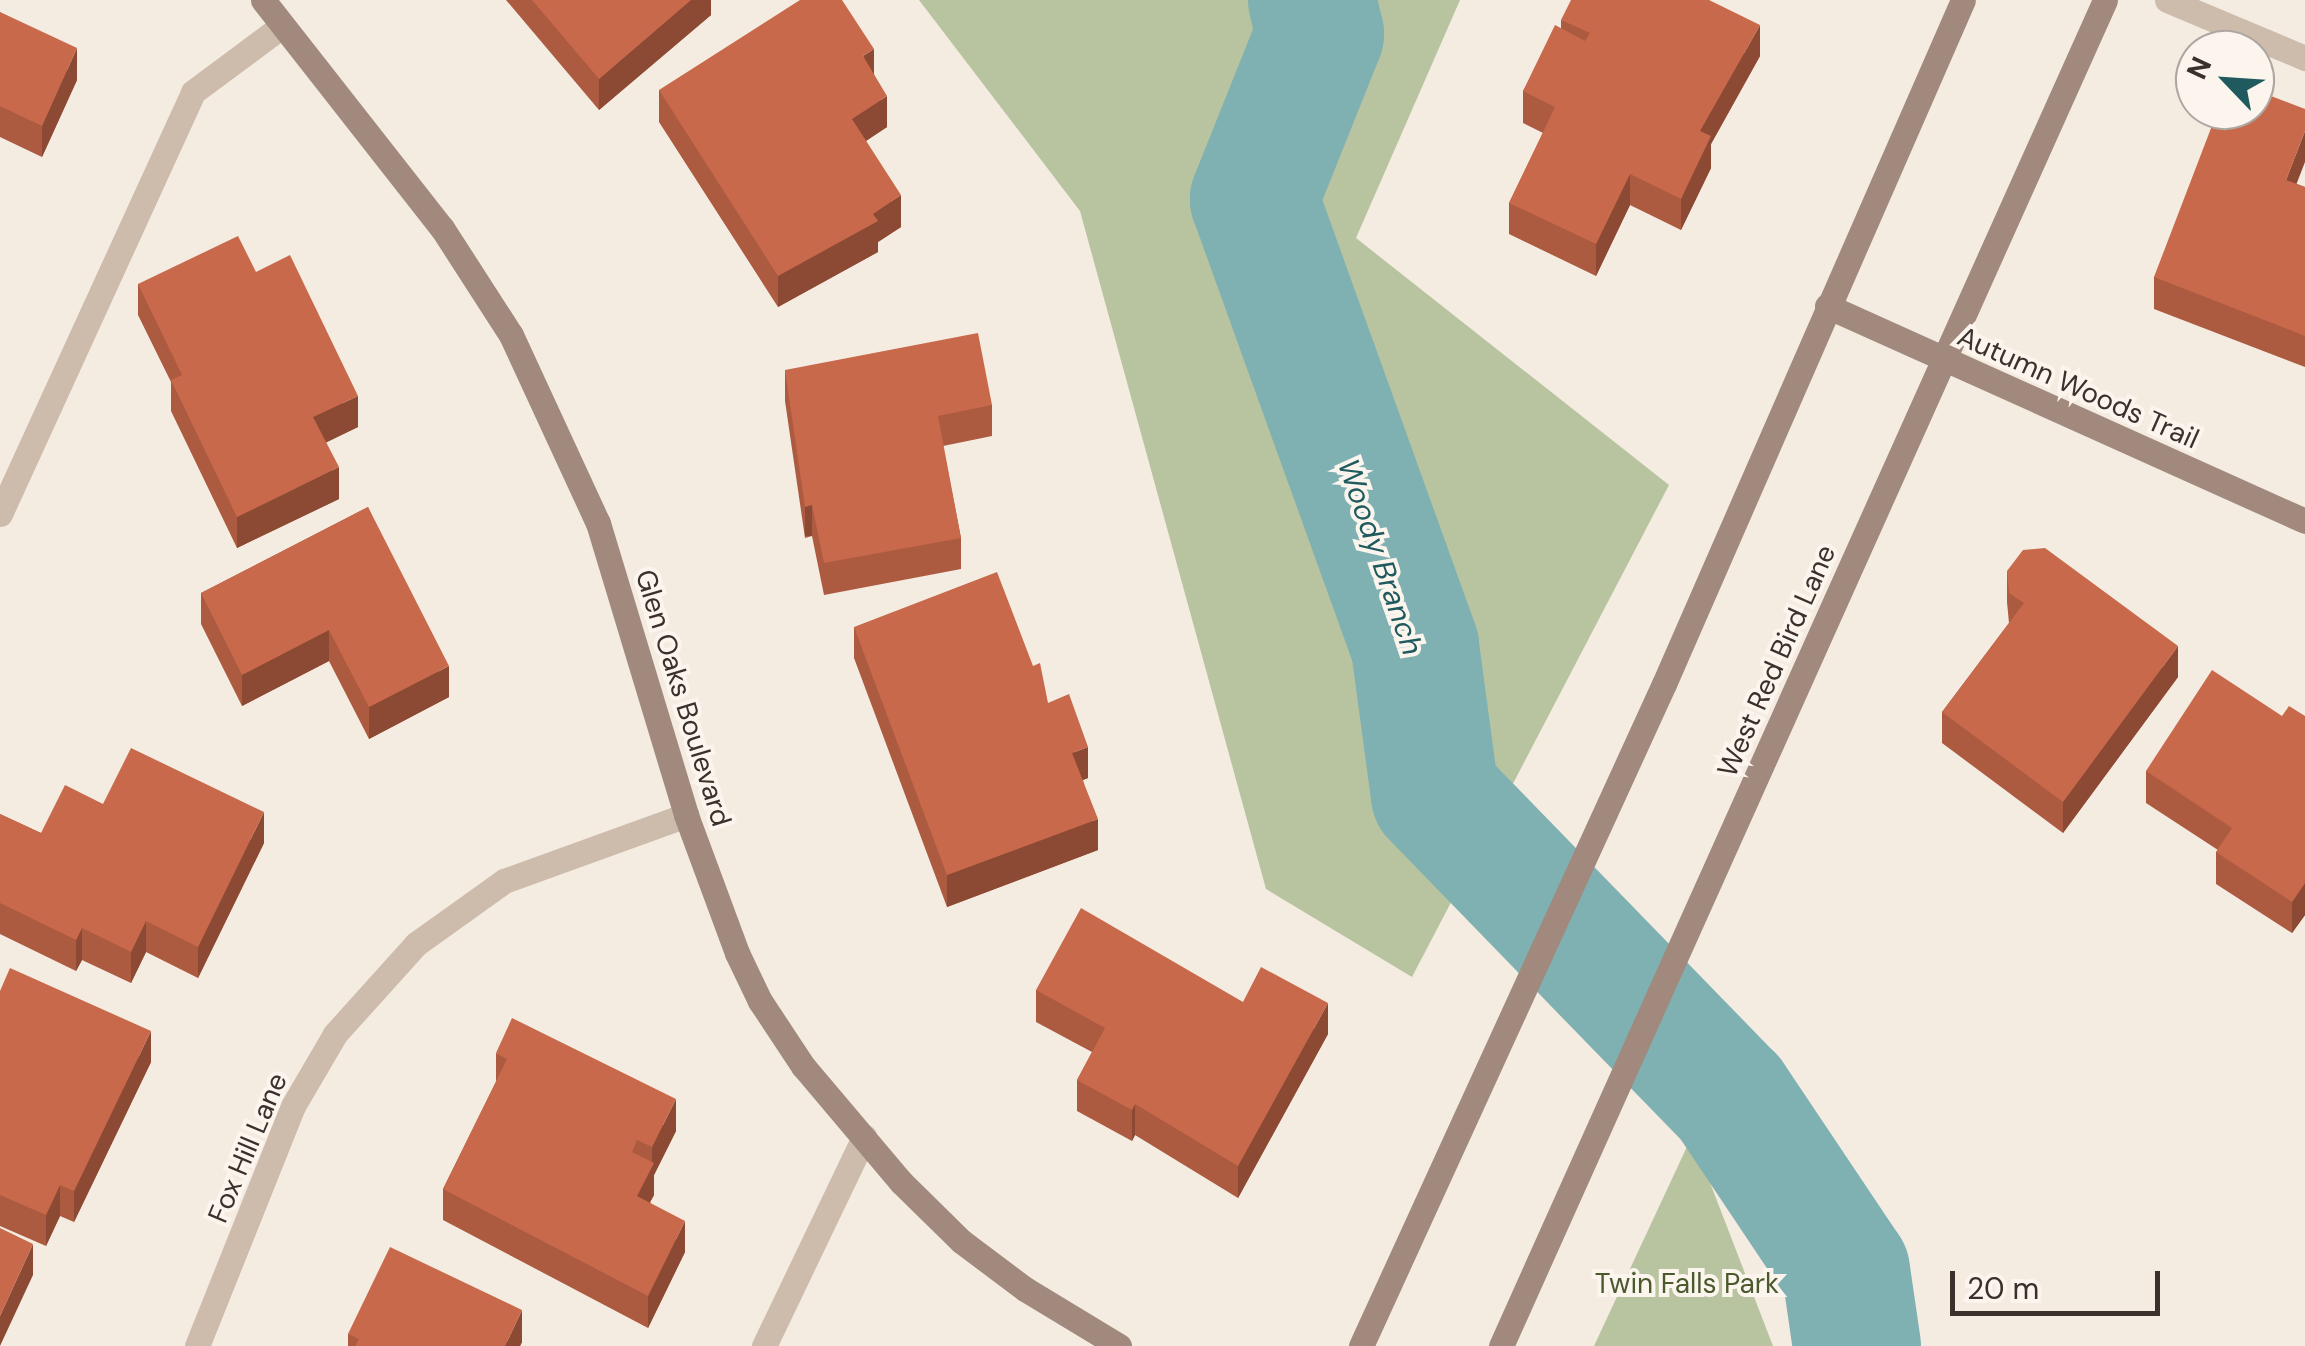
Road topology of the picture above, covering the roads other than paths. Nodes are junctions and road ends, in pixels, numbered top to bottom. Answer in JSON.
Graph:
{"nodes":[{"id":1,"x":262,"y":0,"type":"edge"},
{"id":2,"x":1963,"y":0,"type":"edge"},
{"id":3,"x":2105,"y":0,"type":"edge"},
{"id":4,"x":2167,"y":0,"type":"edge"},
{"id":5,"x":282,"y":26,"type":"junction"},
{"id":6,"x":2305,"y":58,"type":"edge"},
{"id":7,"x":1827,"y":306,"type":"junction"},
{"id":8,"x":1945,"y":361,"type":"junction"},
{"id":9,"x":0,"y":514,"type":"edge"},
{"id":10,"x":2305,"y":520,"type":"edge"},
{"id":11,"x":686,"y":816,"type":"junction"},
{"id":12,"x":864,"y":1138,"type":"junction"},
{"id":13,"x":197,"y":1346,"type":"edge"},
{"id":14,"x":764,"y":1346,"type":"edge"},
{"id":15,"x":1120,"y":1346,"type":"edge"},
{"id":16,"x":1361,"y":1346,"type":"edge"},
{"id":17,"x":1501,"y":1346,"type":"edge"}],
"edges":[{"from":1,"to":5,"type":"main road","name":"Glen Oaks Boulevard"},
{"from":2,"to":7,"type":"main road"},
{"from":3,"to":8,"type":"main road","name":"West Red Bird Lane"},
{"from":4,"to":6,"type":"street"},
{"from":5,"to":9,"type":"street"},
{"from":5,"to":11,"type":"main road","name":"Glen Oaks Boulevard"},
{"from":7,"to":8,"type":"main road","name":"Autumn Woods Trail"},
{"from":7,"to":16,"type":"main road"},
{"from":8,"to":10,"type":"main road","name":"Autumn Woods Trail"},
{"from":8,"to":17,"type":"main road","name":"West Red Bird Lane"},
{"from":11,"to":12,"type":"main road","name":"Glen Oaks Boulevard"},
{"from":11,"to":13,"type":"street","name":"Fox Hill Lane"},
{"from":12,"to":14,"type":"street"},
{"from":12,"to":15,"type":"main road","name":"Glen Oaks Boulevard"}]}
